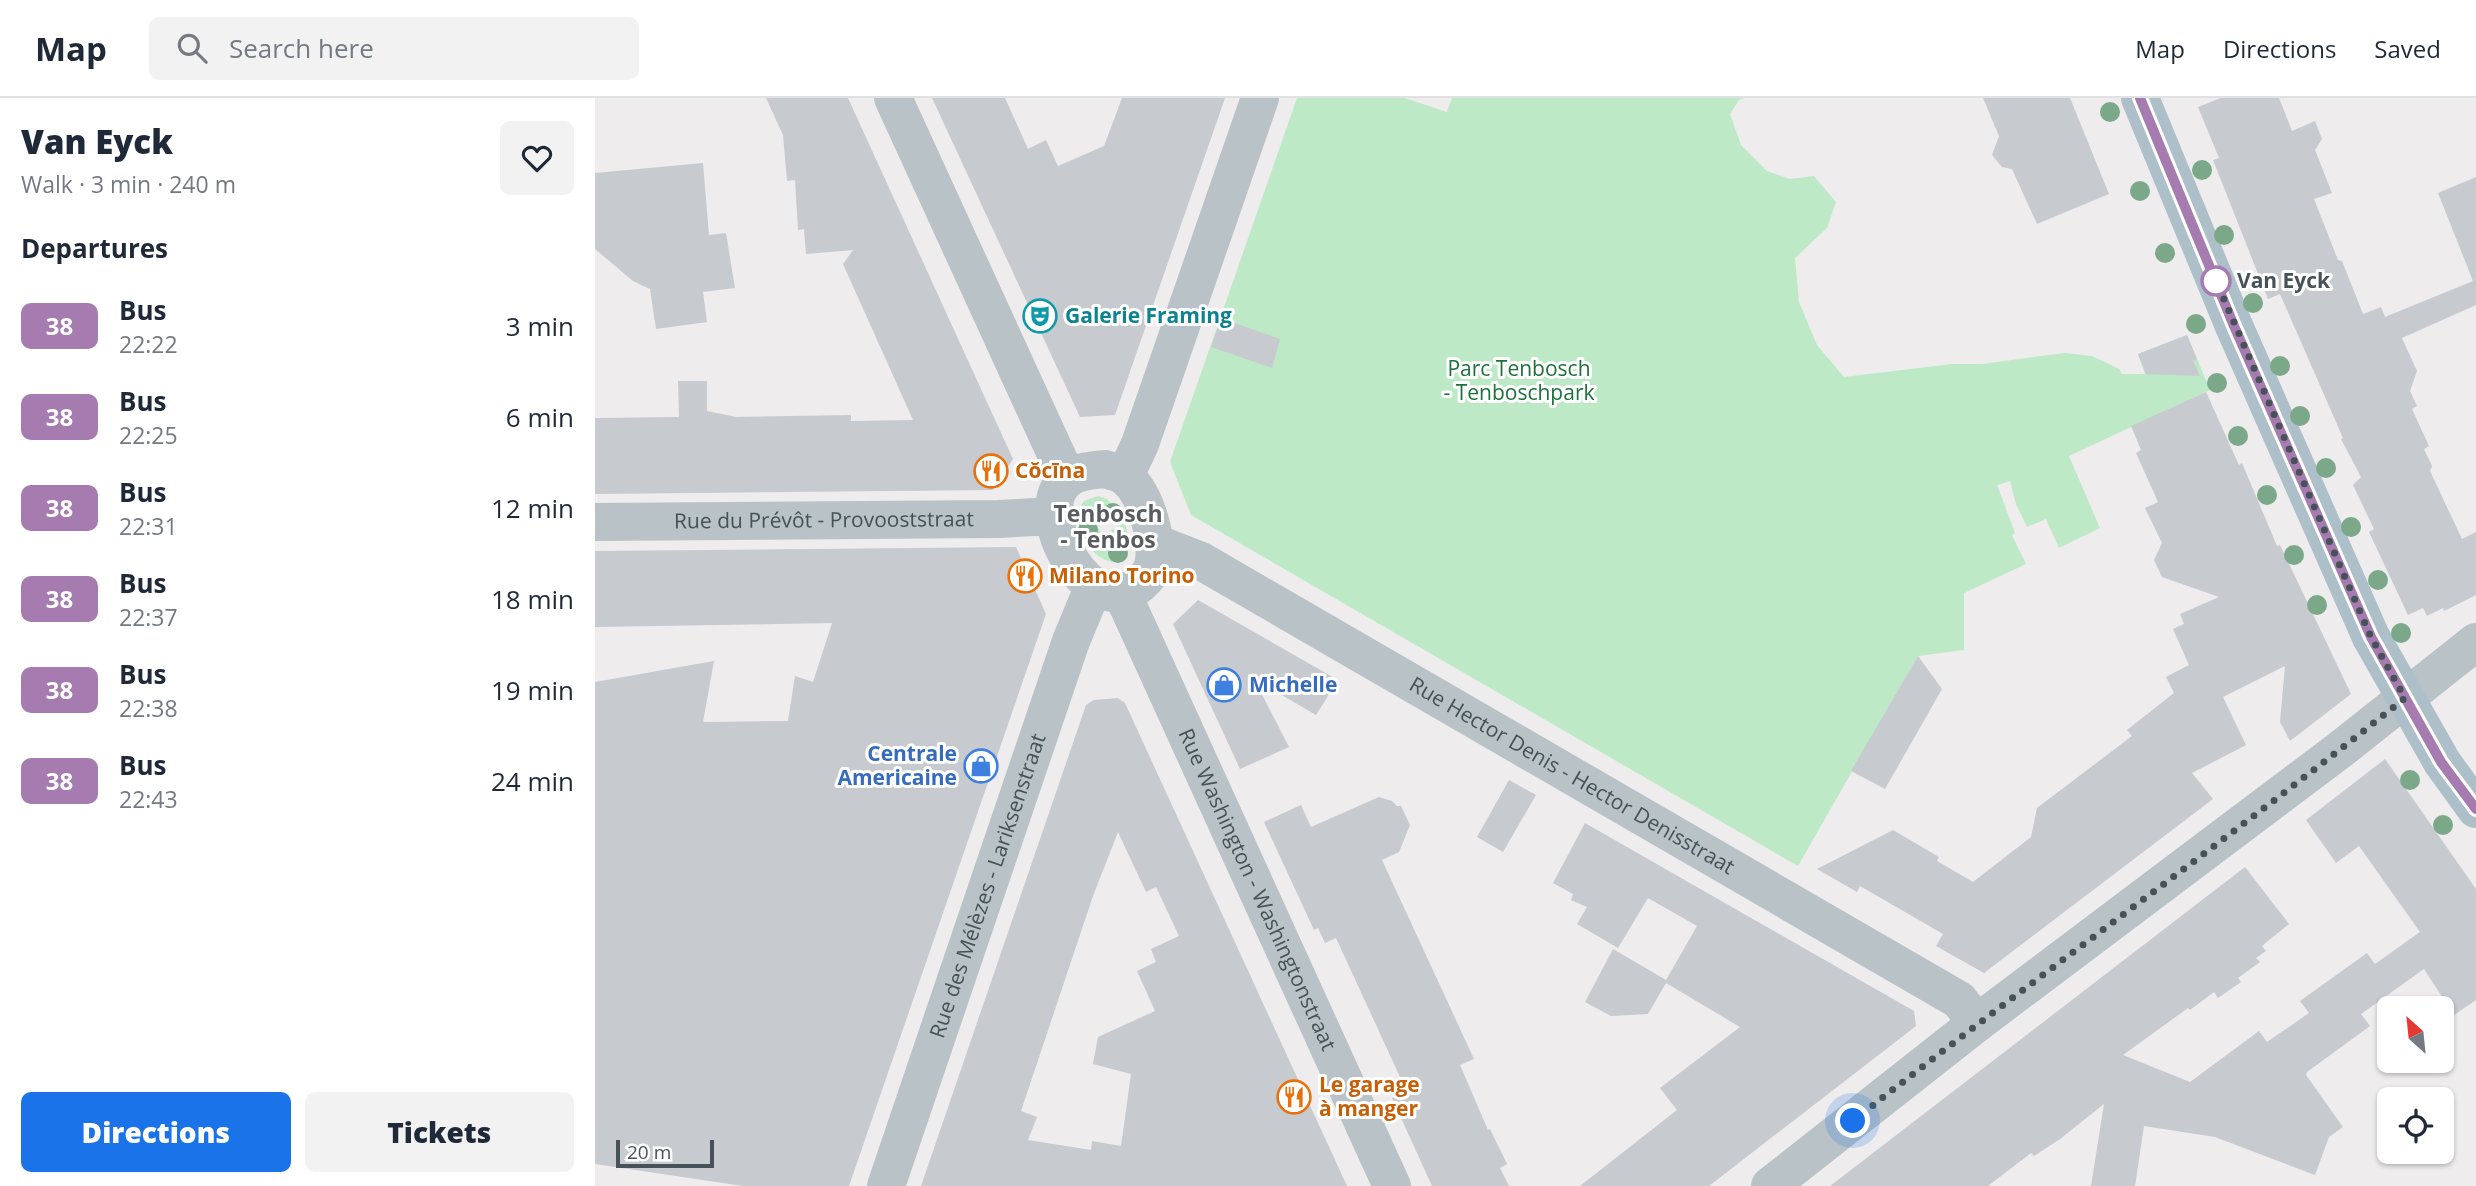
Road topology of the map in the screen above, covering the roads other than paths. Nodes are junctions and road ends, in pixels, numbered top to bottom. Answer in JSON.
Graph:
{"nodes":[{"id":1,"x":893,"y":98,"type":"edge"},
{"id":2,"x":1260,"y":98,"type":"edge"},
{"id":3,"x":2140,"y":98,"type":"edge"},
{"id":4,"x":1125,"y":476,"type":"junction"},
{"id":5,"x":1067,"y":478,"type":"junction"},
{"id":6,"x":1054,"y":516,"type":"junction"},
{"id":7,"x":595,"y":522,"type":"edge"},
{"id":8,"x":1155,"y":543,"type":"junction"},
{"id":9,"x":1108,"y":591,"type":"junction"},
{"id":10,"x":2476,"y":642,"type":"edge"},
{"id":11,"x":2405,"y":698,"type":"junction"},
{"id":12,"x":2476,"y":809,"type":"edge"},
{"id":13,"x":1977,"y":1023,"type":"junction"},
{"id":14,"x":886,"y":1186,"type":"edge"},
{"id":15,"x":1392,"y":1186,"type":"edge"},
{"id":16,"x":1770,"y":1186,"type":"edge"}],
"edges":[{"from":1,"to":5,"type":"street"},
{"from":2,"to":4,"type":"street"},
{"from":3,"to":11,"type":"main road"},
{"from":4,"to":5,"type":"street"},
{"from":4,"to":8,"type":"street"},
{"from":5,"to":6,"type":"street"},
{"from":6,"to":7,"type":"street","name":"Rue du Prévôt - Provooststraat"},
{"from":6,"to":9,"type":"street"},
{"from":8,"to":9,"type":"street"},
{"from":8,"to":13,"type":"street","name":"Rue Hector Denis - Hector Denisstraat"},
{"from":9,"to":14,"type":"street","name":"Rue des Mélèzes - Lariksenstraat"},
{"from":9,"to":15,"type":"street","name":"Rue Washington - Washingtonstraat"},
{"from":10,"to":11,"type":"street"},
{"from":11,"to":12,"type":"main road"},
{"from":11,"to":13,"type":"street"},
{"from":13,"to":16,"type":"street"}]}
